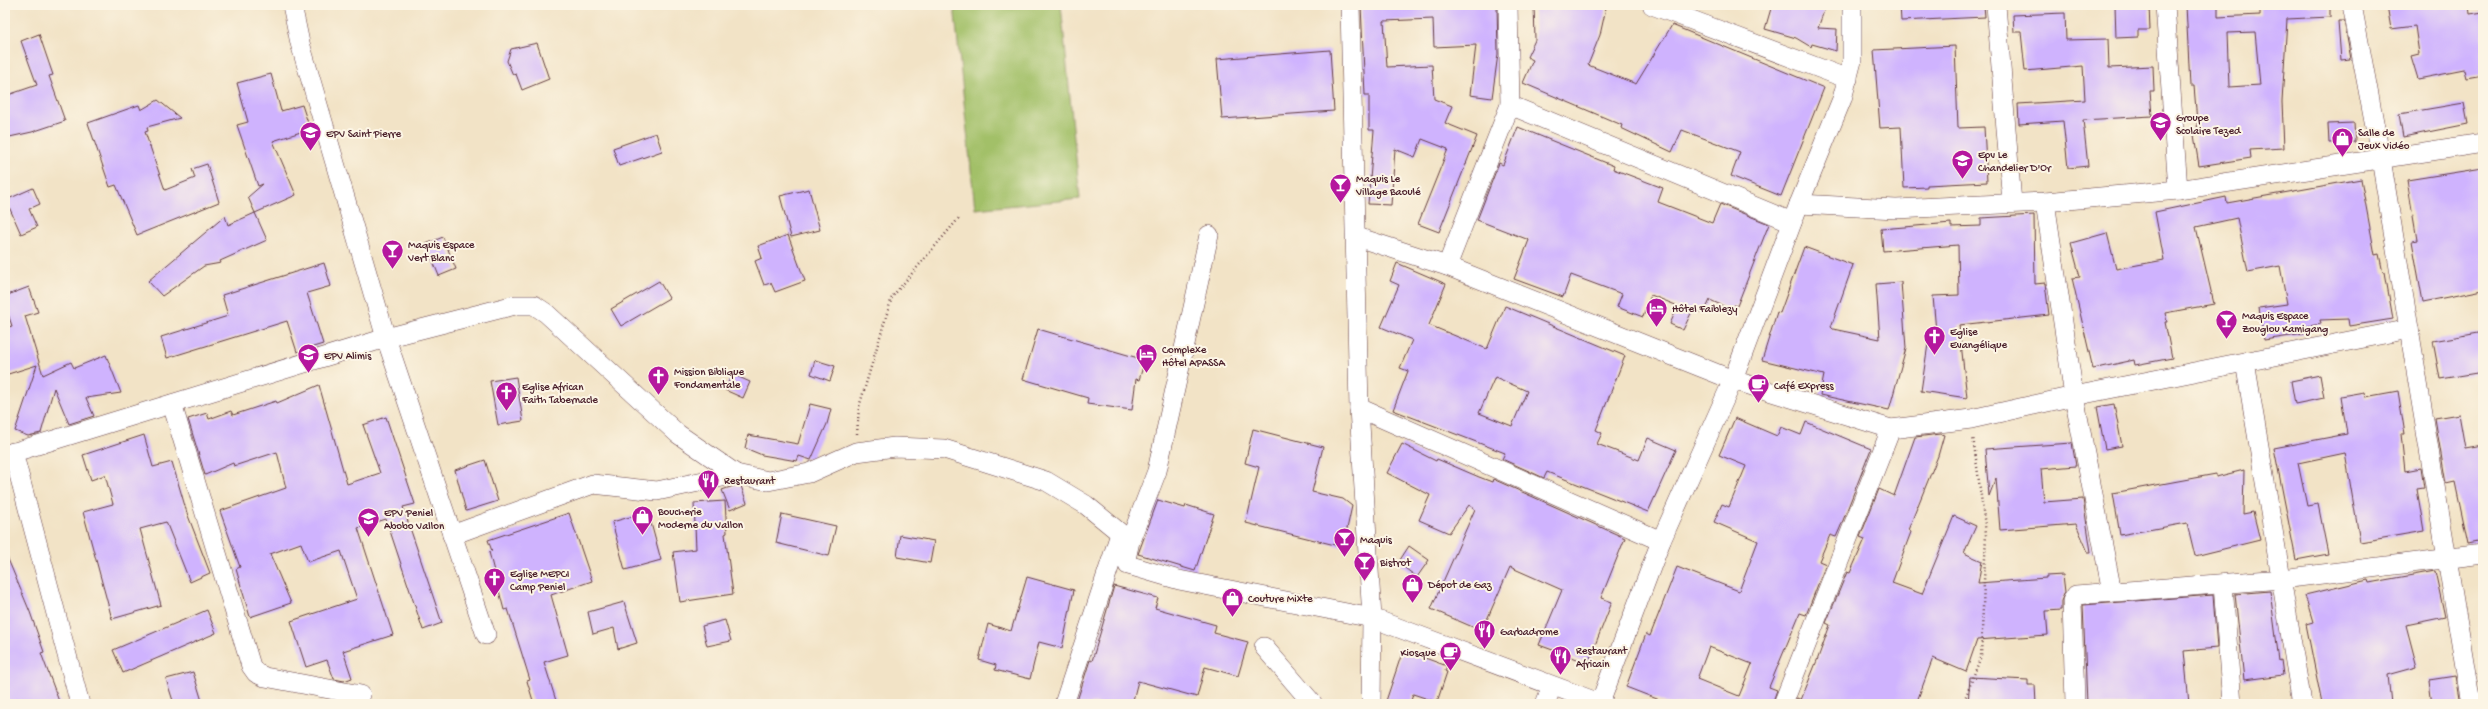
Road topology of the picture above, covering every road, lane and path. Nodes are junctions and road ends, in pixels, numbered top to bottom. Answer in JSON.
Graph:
{"nodes":[{"id":1,"x":292,"y":5,"type":"edge"},
{"id":2,"x":1350,"y":5,"type":"edge"},
{"id":3,"x":1508,"y":5,"type":"edge"},
{"id":4,"x":1652,"y":5,"type":"edge"},
{"id":5,"x":1852,"y":5,"type":"edge"},
{"id":6,"x":1996,"y":5,"type":"edge"},
{"id":7,"x":2165,"y":5,"type":"edge"},
{"id":8,"x":2352,"y":5,"type":"edge"},
{"id":9,"x":1848,"y":79,"type":"junction"},
{"id":10,"x":1510,"y":105,"type":"junction"},
{"id":11,"x":2483,"y":143,"type":"edge"},
{"id":12,"x":2381,"y":159,"type":"junction"},
{"id":13,"x":2178,"y":190,"type":"junction"},
{"id":14,"x":2045,"y":202,"type":"junction"},
{"id":15,"x":2012,"y":203,"type":"junction"},
{"id":16,"x":1799,"y":204,"type":"junction"},
{"id":17,"x":959,"y":218,"type":"dead end"},
{"id":18,"x":1792,"y":222,"type":"junction"},
{"id":19,"x":1209,"y":235,"type":"dead end"},
{"id":20,"x":1357,"y":237,"type":"junction"},
{"id":21,"x":1447,"y":266,"type":"junction"},
{"id":22,"x":2409,"y":329,"type":"junction"},
{"id":23,"x":386,"y":338,"type":"junction"},
{"id":24,"x":2245,"y":362,"type":"junction"},
{"id":25,"x":1733,"y":380,"type":"junction"},
{"id":26,"x":2074,"y":396,"type":"junction"},
{"id":27,"x":172,"y":404,"type":"junction"},
{"id":28,"x":1360,"y":408,"type":"junction"},
{"id":29,"x":1971,"y":419,"type":"junction"},
{"id":30,"x":1891,"y":429,"type":"junction"},
{"id":31,"x":856,"y":452,"type":"junction"},
{"id":32,"x":9,"y":453,"type":"edge"},
{"id":33,"x":736,"y":474,"type":"junction"},
{"id":34,"x":452,"y":535,"type":"junction"},
{"id":35,"x":1125,"y":538,"type":"junction"},
{"id":36,"x":1662,"y":541,"type":"junction"},
{"id":37,"x":2483,"y":554,"type":"edge"},
{"id":38,"x":2446,"y":558,"type":"junction"},
{"id":39,"x":2282,"y":579,"type":"junction"},
{"id":40,"x":2223,"y":585,"type":"junction"},
{"id":41,"x":2112,"y":592,"type":"junction"},
{"id":42,"x":1372,"y":618,"type":"junction"},
{"id":43,"x":486,"y":636,"type":"dead end"},
{"id":44,"x":1264,"y":647,"type":"dead end"},
{"id":45,"x":1552,"y":686,"type":"junction"},
{"id":46,"x":361,"y":695,"type":"dead end"},
{"id":47,"x":80,"y":704,"type":"edge"},
{"id":48,"x":1064,"y":704,"type":"edge"},
{"id":49,"x":1312,"y":704,"type":"edge"},
{"id":50,"x":1371,"y":704,"type":"edge"},
{"id":51,"x":1545,"y":704,"type":"edge"},
{"id":52,"x":1601,"y":704,"type":"edge"},
{"id":53,"x":1783,"y":704,"type":"edge"},
{"id":54,"x":1963,"y":704,"type":"edge"},
{"id":55,"x":2075,"y":704,"type":"edge"},
{"id":56,"x":2232,"y":704,"type":"edge"},
{"id":57,"x":2302,"y":704,"type":"edge"},
{"id":58,"x":2471,"y":704,"type":"edge"}],
"edges":[{"from":1,"to":23,"type":"street"},
{"from":2,"to":20,"type":"street"},
{"from":3,"to":10,"type":"street"},
{"from":4,"to":9,"type":"street"},
{"from":5,"to":9,"type":"street"},
{"from":6,"to":15,"type":"street"},
{"from":7,"to":13,"type":"street"},
{"from":8,"to":12,"type":"street"},
{"from":9,"to":16,"type":"street"},
{"from":10,"to":18,"type":"street"},
{"from":10,"to":21,"type":"street"},
{"from":11,"to":12,"type":"street"},
{"from":12,"to":13,"type":"street"},
{"from":12,"to":22,"type":"street"},
{"from":13,"to":14,"type":"street"},
{"from":14,"to":15,"type":"street"},
{"from":14,"to":26,"type":"street"},
{"from":15,"to":16,"type":"street"},
{"from":16,"to":18,"type":"street"},
{"from":17,"to":31,"type":"path"},
{"from":18,"to":25,"type":"street"},
{"from":19,"to":35,"type":"street"},
{"from":20,"to":21,"type":"street"},
{"from":20,"to":28,"type":"street"},
{"from":21,"to":25,"type":"street"},
{"from":22,"to":24,"type":"street"},
{"from":22,"to":38,"type":"street"},
{"from":23,"to":27,"type":"street"},
{"from":23,"to":33,"type":"street"},
{"from":23,"to":34,"type":"street"},
{"from":24,"to":26,"type":"street"},
{"from":24,"to":39,"type":"street"},
{"from":25,"to":30,"type":"street"},
{"from":25,"to":36,"type":"street"},
{"from":26,"to":29,"type":"street"},
{"from":26,"to":41,"type":"street"},
{"from":27,"to":32,"type":"street"},
{"from":27,"to":46,"type":"street"},
{"from":28,"to":36,"type":"street"},
{"from":28,"to":42,"type":"street"},
{"from":29,"to":30,"type":"street"},
{"from":29,"to":54,"type":"path"},
{"from":30,"to":53,"type":"street"},
{"from":31,"to":33,"type":"street"},
{"from":31,"to":35,"type":"street"},
{"from":32,"to":47,"type":"street"},
{"from":33,"to":34,"type":"street"},
{"from":34,"to":43,"type":"street"},
{"from":35,"to":42,"type":"street"},
{"from":35,"to":48,"type":"street"},
{"from":36,"to":52,"type":"street"},
{"from":37,"to":38,"type":"street"},
{"from":38,"to":39,"type":"street"},
{"from":38,"to":58,"type":"street"},
{"from":39,"to":40,"type":"street"},
{"from":39,"to":57,"type":"street"},
{"from":40,"to":41,"type":"street"},
{"from":40,"to":56,"type":"street"},
{"from":41,"to":55,"type":"street"},
{"from":42,"to":45,"type":"street"},
{"from":42,"to":50,"type":"street"},
{"from":44,"to":49,"type":"street"},
{"from":45,"to":51,"type":"street"},
{"from":45,"to":52,"type":"street"}]}
